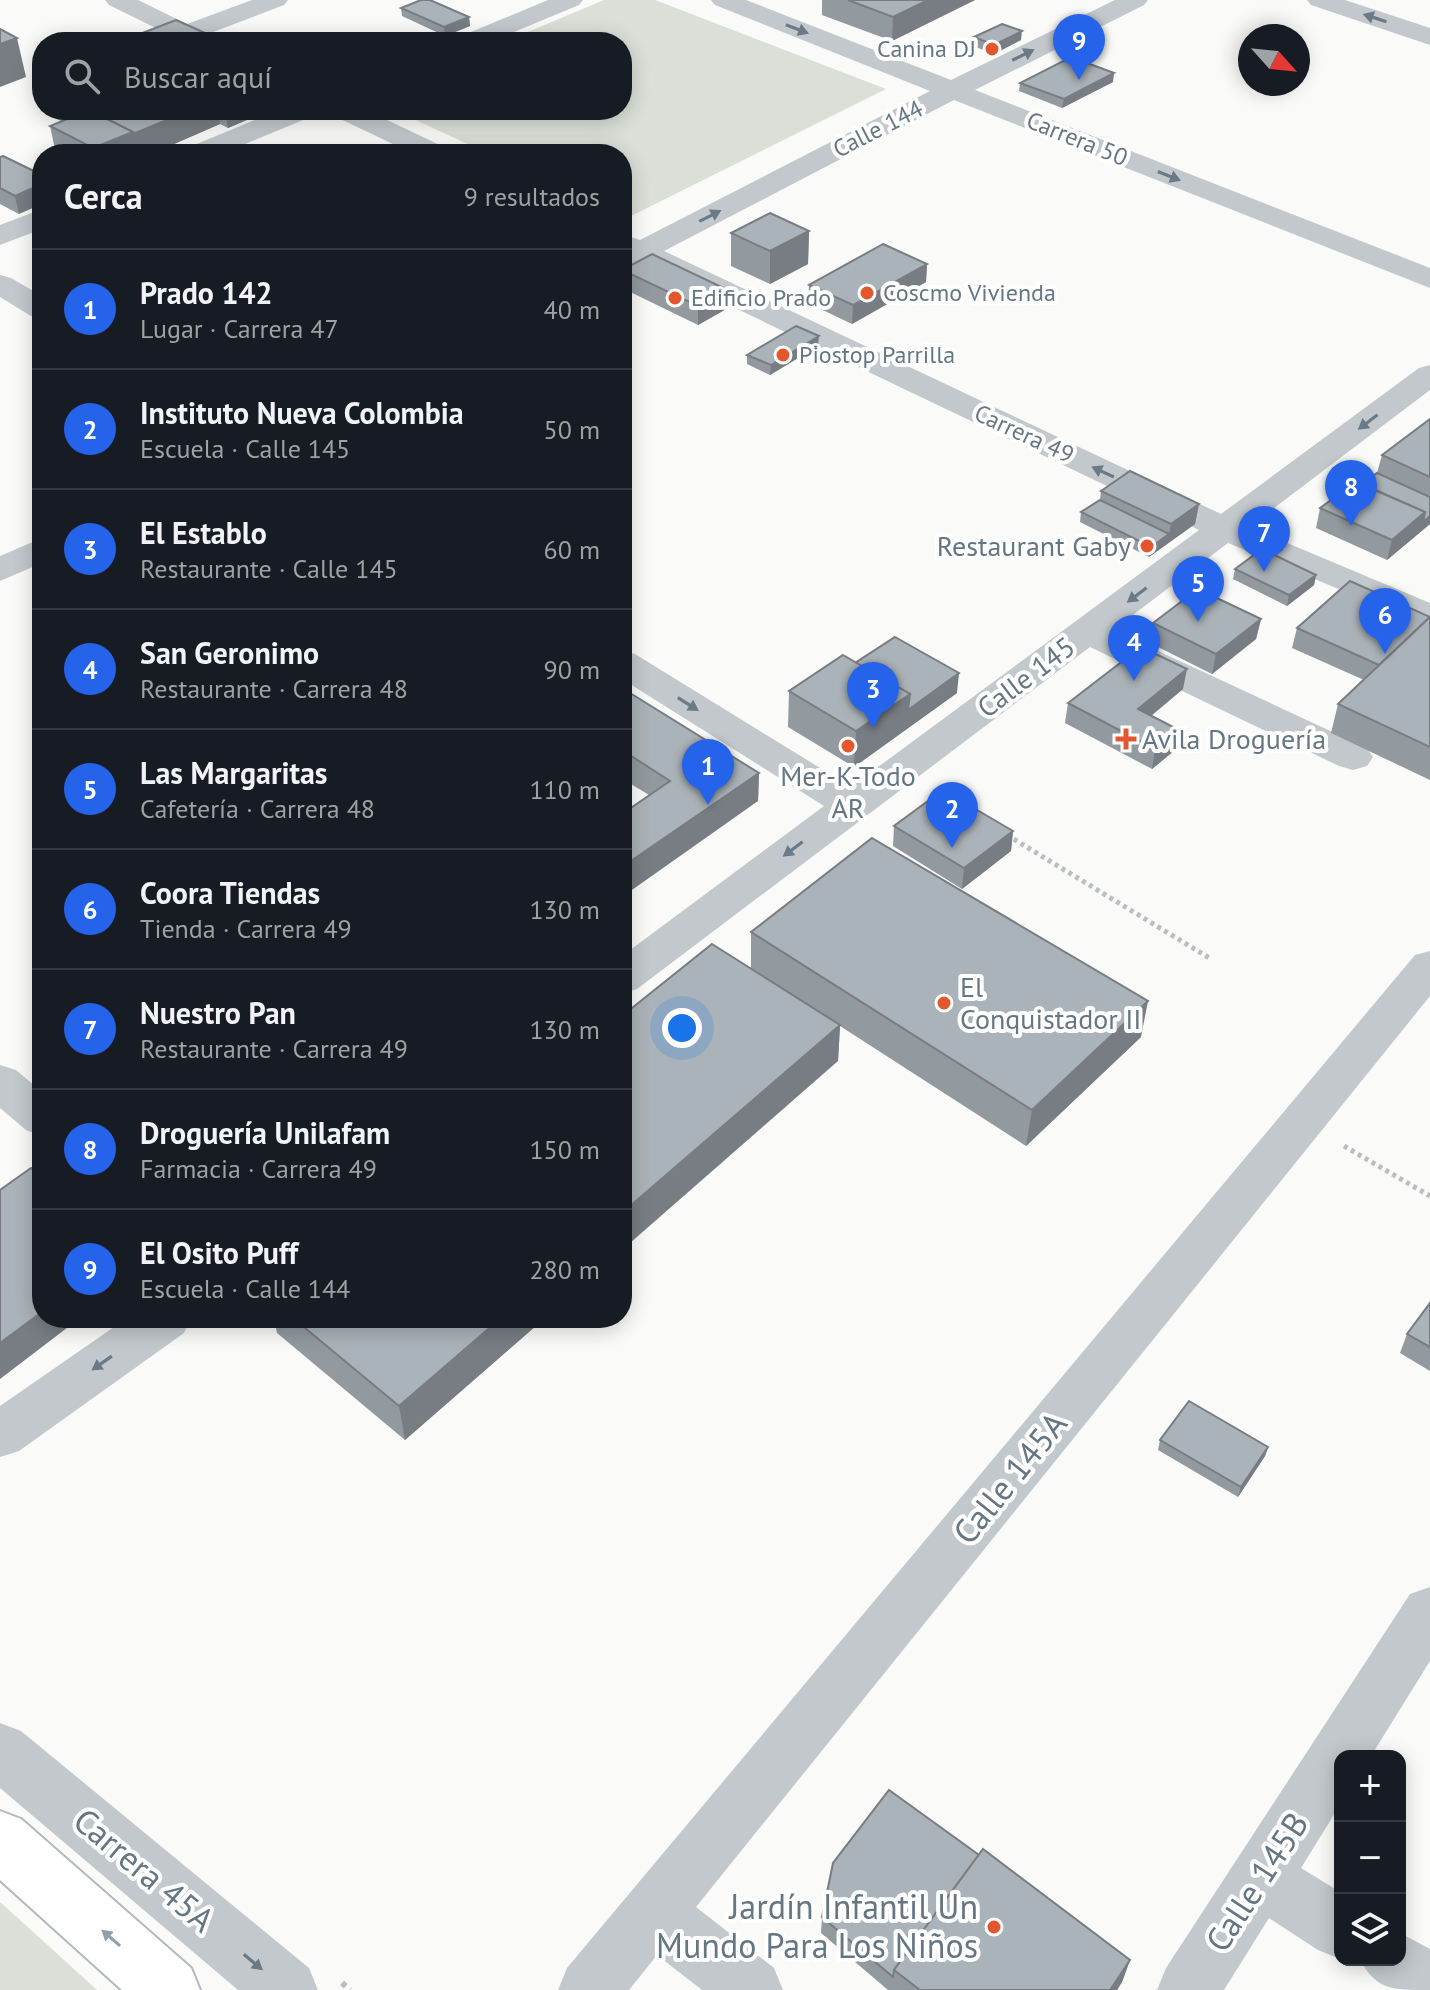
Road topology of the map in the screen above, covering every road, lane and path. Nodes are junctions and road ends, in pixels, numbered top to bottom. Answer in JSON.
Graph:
{"nodes":[{"id":1,"x":118,"y":0,"type":"edge"},
{"id":2,"x":275,"y":0,"type":"edge"},
{"id":3,"x":570,"y":0,"type":"edge"},
{"id":4,"x":724,"y":0,"type":"edge"},
{"id":5,"x":1135,"y":0,"type":"edge"},
{"id":6,"x":1320,"y":0,"type":"edge"},
{"id":7,"x":183,"y":32,"type":"edge"},
{"id":8,"x":208,"y":32,"type":"edge"},
{"id":9,"x":492,"y":32,"type":"edge"},
{"id":10,"x":1430,"y":37,"type":"edge"},
{"id":11,"x":953,"y":90,"type":"junction"},
{"id":12,"x":279,"y":120,"type":"edge"},
{"id":13,"x":365,"y":120,"type":"edge"},
{"id":14,"x":221,"y":144,"type":"edge"},
{"id":15,"x":415,"y":144,"type":"edge"},
{"id":16,"x":32,"y":222,"type":"edge"},
{"id":17,"x":0,"y":236,"type":"edge"},
{"id":18,"x":632,"y":250,"type":"edge"},
{"id":19,"x":632,"y":254,"type":"edge"},
{"id":20,"x":1430,"y":279,"type":"edge"},
{"id":21,"x":0,"y":284,"type":"edge"},
{"id":22,"x":32,"y":303,"type":"edge"},
{"id":23,"x":1430,"y":375,"type":"edge"},
{"id":24,"x":1224,"y":529,"type":"junction"},
{"id":25,"x":32,"y":554,"type":"edge"},
{"id":26,"x":0,"y":570,"type":"edge"},
{"id":27,"x":1430,"y":616,"type":"edge"},
{"id":28,"x":1087,"y":632,"type":"junction"},
{"id":29,"x":632,"y":668,"type":"edge"},
{"id":30,"x":1353,"y":757,"type":"dead end"},
{"id":31,"x":851,"y":805,"type":"junction"},
{"id":32,"x":996,"y":828,"type":"edge"},
{"id":33,"x":1211,"y":959,"type":"dead end"},
{"id":34,"x":1430,"y":966,"type":"edge"},
{"id":35,"x":632,"y":970,"type":"edge"},
{"id":36,"x":0,"y":1082,"type":"edge"},
{"id":37,"x":32,"y":1109,"type":"edge"},
{"id":38,"x":1301,"y":1123,"type":"junction"},
{"id":39,"x":1430,"y":1196,"type":"edge"},
{"id":40,"x":152,"y":1328,"type":"edge"},
{"id":41,"x":0,"y":1435,"type":"edge"},
{"id":42,"x":1430,"y":1612,"type":"edge"},
{"id":43,"x":0,"y":1751,"type":"edge"},
{"id":44,"x":0,"y":1840,"type":"edge"},
{"id":45,"x":1260,"y":1877,"type":"junction"},
{"id":46,"x":653,"y":1913,"type":"junction"},
{"id":47,"x":1334,"y":1924,"type":"edge"},
{"id":48,"x":1400,"y":1966,"type":"edge"},
{"id":49,"x":1430,"y":1985,"type":"edge"},
{"id":50,"x":169,"y":1990,"type":"edge"},
{"id":51,"x":287,"y":1990,"type":"edge"},
{"id":52,"x":589,"y":1990,"type":"edge"},
{"id":53,"x":752,"y":1990,"type":"edge"},
{"id":54,"x":1188,"y":1990,"type":"edge"}],
"edges":[{"from":1,"to":7,"type":"street"},
{"from":2,"to":8,"type":"street"},
{"from":3,"to":9,"type":"street"},
{"from":4,"to":11,"type":"street","name":"Carrera 50","one_way":true},
{"from":11,"to":5,"type":"street","name":"Calle 144","one_way":true},
{"from":10,"to":6,"type":"street","one_way":true},
{"from":18,"to":11,"type":"street","name":"Calle 144","one_way":true},
{"from":11,"to":20,"type":"street","name":"Carrera 50","one_way":true},
{"from":12,"to":14,"type":"street"},
{"from":13,"to":15,"type":"street"},
{"from":16,"to":17,"type":"street"},
{"from":24,"to":19,"type":"street","name":"Carrera 49","one_way":true},
{"from":21,"to":22,"type":"street"},
{"from":23,"to":24,"type":"street","name":"Calle 145","one_way":true},
{"from":24,"to":27,"type":"street","name":"Carrera 49"},
{"from":24,"to":28,"type":"street","name":"Calle 145","one_way":true},
{"from":25,"to":26,"type":"street"},
{"from":28,"to":30,"type":"street"},
{"from":28,"to":31,"type":"street","name":"Calle 145"},
{"from":29,"to":31,"type":"street","one_way":true},
{"from":31,"to":35,"type":"street","name":"Calle 145","one_way":true},
{"from":32,"to":33,"type":"path"},
{"from":34,"to":38,"type":"street","name":"Calle 145A"},
{"from":36,"to":37,"type":"street"},
{"from":38,"to":39,"type":"path"},
{"from":38,"to":46,"type":"street","name":"Calle 145A"},
{"from":40,"to":41,"type":"street","one_way":true},
{"from":42,"to":45,"type":"street","name":"Calle 145B"},
{"from":43,"to":51,"type":"street","name":"Carrera 45A","one_way":true},
{"from":50,"to":44,"type":"highway","one_way":true},
{"from":45,"to":47,"type":"street"},
{"from":45,"to":54,"type":"street","name":"Calle 145B"},
{"from":46,"to":52,"type":"street","name":"Calle 145A"},
{"from":46,"to":53,"type":"street"},
{"from":48,"to":49,"type":"street"}]}
